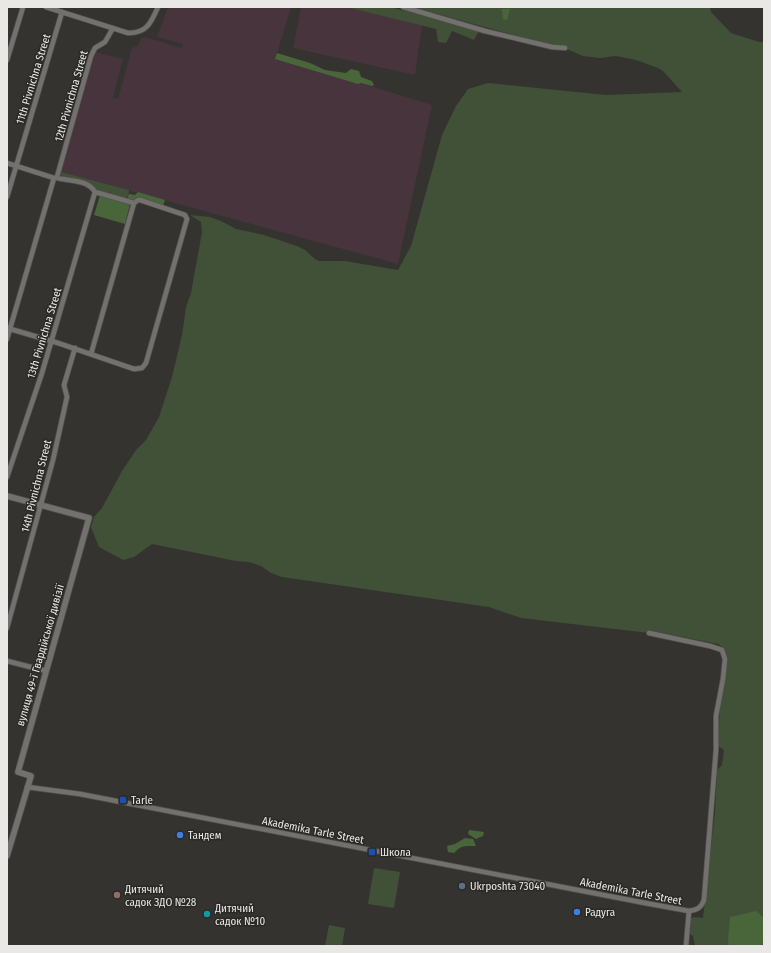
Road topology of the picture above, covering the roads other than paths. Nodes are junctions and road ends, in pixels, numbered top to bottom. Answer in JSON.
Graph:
{"nodes":[{"id":1,"x":23,"y":7,"type":"edge"},
{"id":2,"x":46,"y":7,"type":"edge"},
{"id":3,"x":158,"y":7,"type":"edge"},
{"id":4,"x":403,"y":7,"type":"edge"},
{"id":5,"x":62,"y":12,"type":"junction"},
{"id":6,"x":113,"y":28,"type":"junction"},
{"id":7,"x":565,"y":48,"type":"dead end"},
{"id":8,"x":7,"y":60,"type":"edge"},
{"id":9,"x":7,"y":163,"type":"edge"},
{"id":10,"x":16,"y":166,"type":"junction"},
{"id":11,"x":55,"y":178,"type":"junction"},
{"id":12,"x":95,"y":192,"type":"junction"},
{"id":13,"x":7,"y":197,"type":"edge"},
{"id":14,"x":135,"y":202,"type":"junction"},
{"id":15,"x":8,"y":329,"type":"edge"},
{"id":16,"x":7,"y":339,"type":"edge"},
{"id":17,"x":52,"y":342,"type":"junction"},
{"id":18,"x":75,"y":348,"type":"junction"},
{"id":19,"x":91,"y":354,"type":"junction"},
{"id":20,"x":7,"y":477,"type":"edge"},
{"id":21,"x":7,"y":496,"type":"edge"},
{"id":22,"x":41,"y":506,"type":"junction"},
{"id":23,"x":7,"y":628,"type":"edge"},
{"id":24,"x":649,"y":634,"type":"dead end"},
{"id":25,"x":7,"y":661,"type":"edge"},
{"id":26,"x":46,"y":671,"type":"junction"},
{"id":27,"x":27,"y":786,"type":"junction"},
{"id":28,"x":7,"y":855,"type":"edge"},
{"id":29,"x":689,"y":911,"type":"junction"},
{"id":30,"x":686,"y":946,"type":"edge"}],
"edges":[{"from":1,"to":8,"type":"street"},
{"from":2,"to":5,"type":"street"},
{"from":3,"to":6,"type":"street"},
{"from":4,"to":7,"type":"street"},
{"from":5,"to":6,"type":"street"},
{"from":5,"to":10,"type":"street","name":"11th Pivnichna Street"},
{"from":6,"to":11,"type":"street","name":"12th Pivnichna Street"},
{"from":9,"to":10,"type":"street"},
{"from":10,"to":11,"type":"street"},
{"from":10,"to":13,"type":"street","name":"11th Pivnichna Street"},
{"from":11,"to":12,"type":"street"},
{"from":11,"to":15,"type":"street","name":"12th Pivnichna Street"},
{"from":12,"to":14,"type":"street"},
{"from":12,"to":17,"type":"street","name":"13th Pivnichna Street"},
{"from":14,"to":19,"type":"street"},
{"from":14,"to":19,"type":"street"},
{"from":15,"to":16,"type":"street","name":"12th Pivnichna Street"},
{"from":15,"to":17,"type":"street"},
{"from":17,"to":18,"type":"street"},
{"from":17,"to":20,"type":"street","name":"13th Pivnichna Street"},
{"from":18,"to":19,"type":"street"},
{"from":18,"to":22,"type":"street","name":"14th Pivnichna Street"},
{"from":21,"to":22,"type":"street"},
{"from":22,"to":23,"type":"street","name":"14th Pivnichna Street"},
{"from":22,"to":26,"type":"street","name":"вулиця 49-ї Гвардійської дивізії"},
{"from":24,"to":29,"type":"street"},
{"from":25,"to":26,"type":"street"},
{"from":26,"to":27,"type":"street","name":"вулиця 49-ї Гвардійської дивізії"},
{"from":27,"to":28,"type":"street"},
{"from":27,"to":29,"type":"street","name":"Akademika Tarle Street"},
{"from":29,"to":30,"type":"street"}]}
